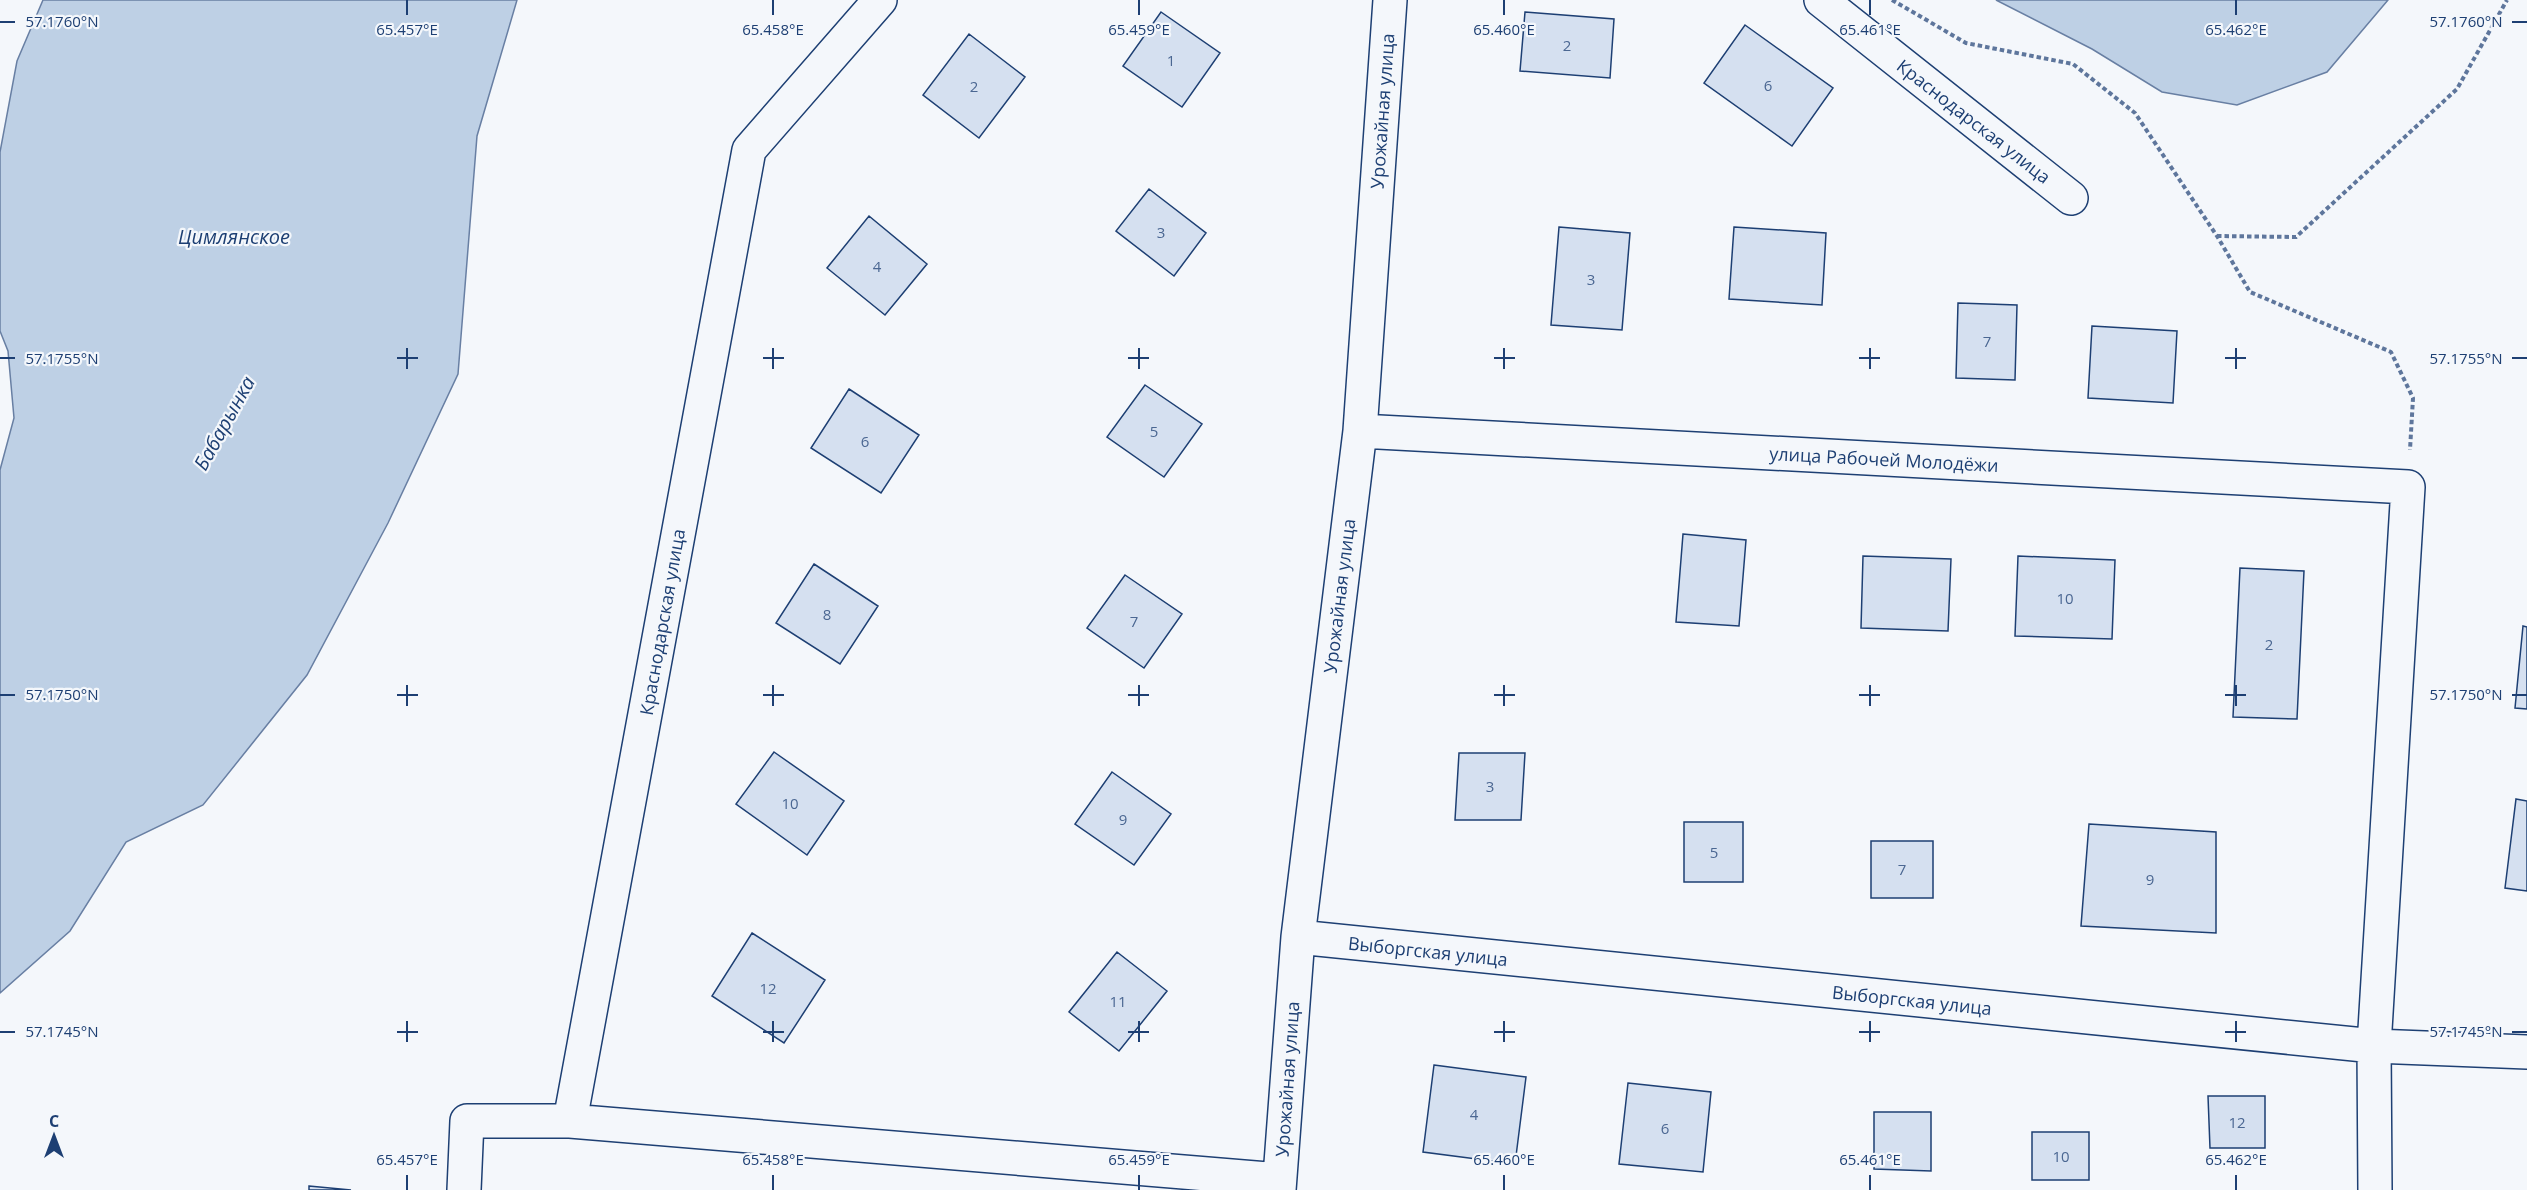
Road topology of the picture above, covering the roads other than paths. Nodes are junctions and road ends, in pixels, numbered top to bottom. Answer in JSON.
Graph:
{"nodes":[{"id":1,"x":880,"y":0,"type":"edge"},
{"id":2,"x":1389,"y":0,"type":"edge"},
{"id":3,"x":1821,"y":0,"type":"edge"},
{"id":4,"x":2071,"y":198,"type":"dead end"},
{"id":5,"x":1360,"y":431,"type":"junction"},
{"id":6,"x":1298,"y":937,"type":"junction"},
{"id":7,"x":2374,"y":1046,"type":"junction"},
{"id":8,"x":2527,"y":1052,"type":"edge"},
{"id":9,"x":570,"y":1121,"type":"junction"},
{"id":10,"x":1279,"y":1185,"type":"edge"},
{"id":11,"x":464,"y":1190,"type":"edge"},
{"id":12,"x":2375,"y":1190,"type":"edge"}],
"edges":[{"from":1,"to":9,"type":"street","name":"Краснодарская улица"},
{"from":2,"to":5,"type":"street","name":"Урожайная улица"},
{"from":3,"to":4,"type":"street","name":"Краснодарская улица"},
{"from":5,"to":6,"type":"street","name":"Урожайная улица"},
{"from":5,"to":7,"type":"street","name":"улица Рабочей Молодёжи"},
{"from":6,"to":7,"type":"street","name":"Выборгская улица"},
{"from":6,"to":10,"type":"street","name":"Урожайная улица"},
{"from":7,"to":8,"type":"street","name":"Выборгская улица"},
{"from":7,"to":12,"type":"street"},
{"from":9,"to":10,"type":"street"},
{"from":9,"to":11,"type":"street"}]}
